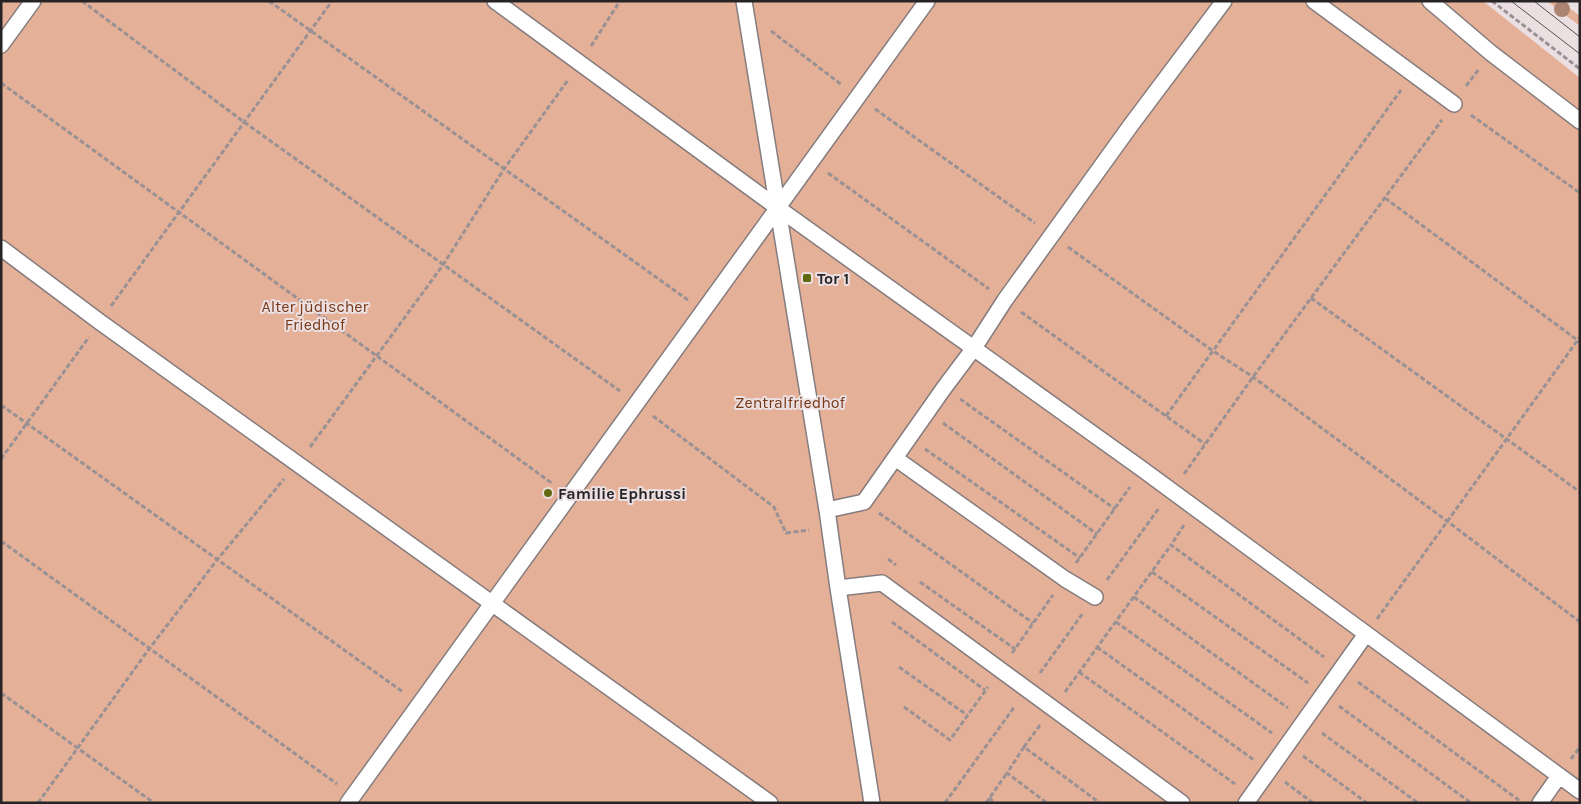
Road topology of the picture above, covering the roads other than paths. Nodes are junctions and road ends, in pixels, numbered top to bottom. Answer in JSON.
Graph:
{"nodes":[{"id":1,"x":33,"y":1,"type":"edge"},
{"id":2,"x":495,"y":1,"type":"edge"},
{"id":3,"x":927,"y":1,"type":"edge"},
{"id":4,"x":1224,"y":1,"type":"edge"},
{"id":5,"x":1314,"y":1,"type":"edge"},
{"id":6,"x":1430,"y":1,"type":"edge"},
{"id":7,"x":745,"y":7,"type":"edge"},
{"id":8,"x":1,"y":45,"type":"edge"},
{"id":9,"x":1454,"y":104,"type":"road end"},
{"id":10,"x":1580,"y":121,"type":"edge"},
{"id":11,"x":778,"y":208,"type":"junction"},
{"id":12,"x":1,"y":248,"type":"edge"},
{"id":13,"x":974,"y":348,"type":"junction"},
{"id":14,"x":895,"y":458,"type":"junction"},
{"id":15,"x":827,"y":510,"type":"junction"},
{"id":16,"x":838,"y":588,"type":"junction"},
{"id":17,"x":1095,"y":596,"type":"road end"},
{"id":18,"x":493,"y":603,"type":"junction"},
{"id":19,"x":1366,"y":634,"type":"junction"},
{"id":20,"x":1559,"y":776,"type":"junction"},
{"id":21,"x":1580,"y":791,"type":"edge"},
{"id":22,"x":351,"y":799,"type":"edge"},
{"id":23,"x":1248,"y":799,"type":"edge"},
{"id":24,"x":770,"y":803,"type":"edge"},
{"id":25,"x":872,"y":803,"type":"edge"},
{"id":26,"x":1182,"y":803,"type":"edge"},
{"id":27,"x":1540,"y":803,"type":"edge"}],
"edges":[{"from":1,"to":8,"type":"lane"},
{"from":2,"to":11,"type":"lane"},
{"from":3,"to":11,"type":"lane"},
{"from":4,"to":13,"type":"lane"},
{"from":5,"to":9,"type":"lane"},
{"from":6,"to":10,"type":"lane"},
{"from":7,"to":11,"type":"lane"},
{"from":11,"to":13,"type":"lane"},
{"from":11,"to":15,"type":"lane"},
{"from":11,"to":18,"type":"lane"},
{"from":12,"to":18,"type":"lane"},
{"from":13,"to":14,"type":"lane"},
{"from":13,"to":19,"type":"lane"},
{"from":14,"to":15,"type":"lane"},
{"from":14,"to":17,"type":"lane"},
{"from":15,"to":16,"type":"lane"},
{"from":16,"to":25,"type":"lane"},
{"from":16,"to":26,"type":"lane"},
{"from":18,"to":22,"type":"lane"},
{"from":18,"to":24,"type":"lane"},
{"from":19,"to":20,"type":"lane"},
{"from":19,"to":23,"type":"lane"},
{"from":20,"to":21,"type":"lane"},
{"from":20,"to":27,"type":"lane"}]}
